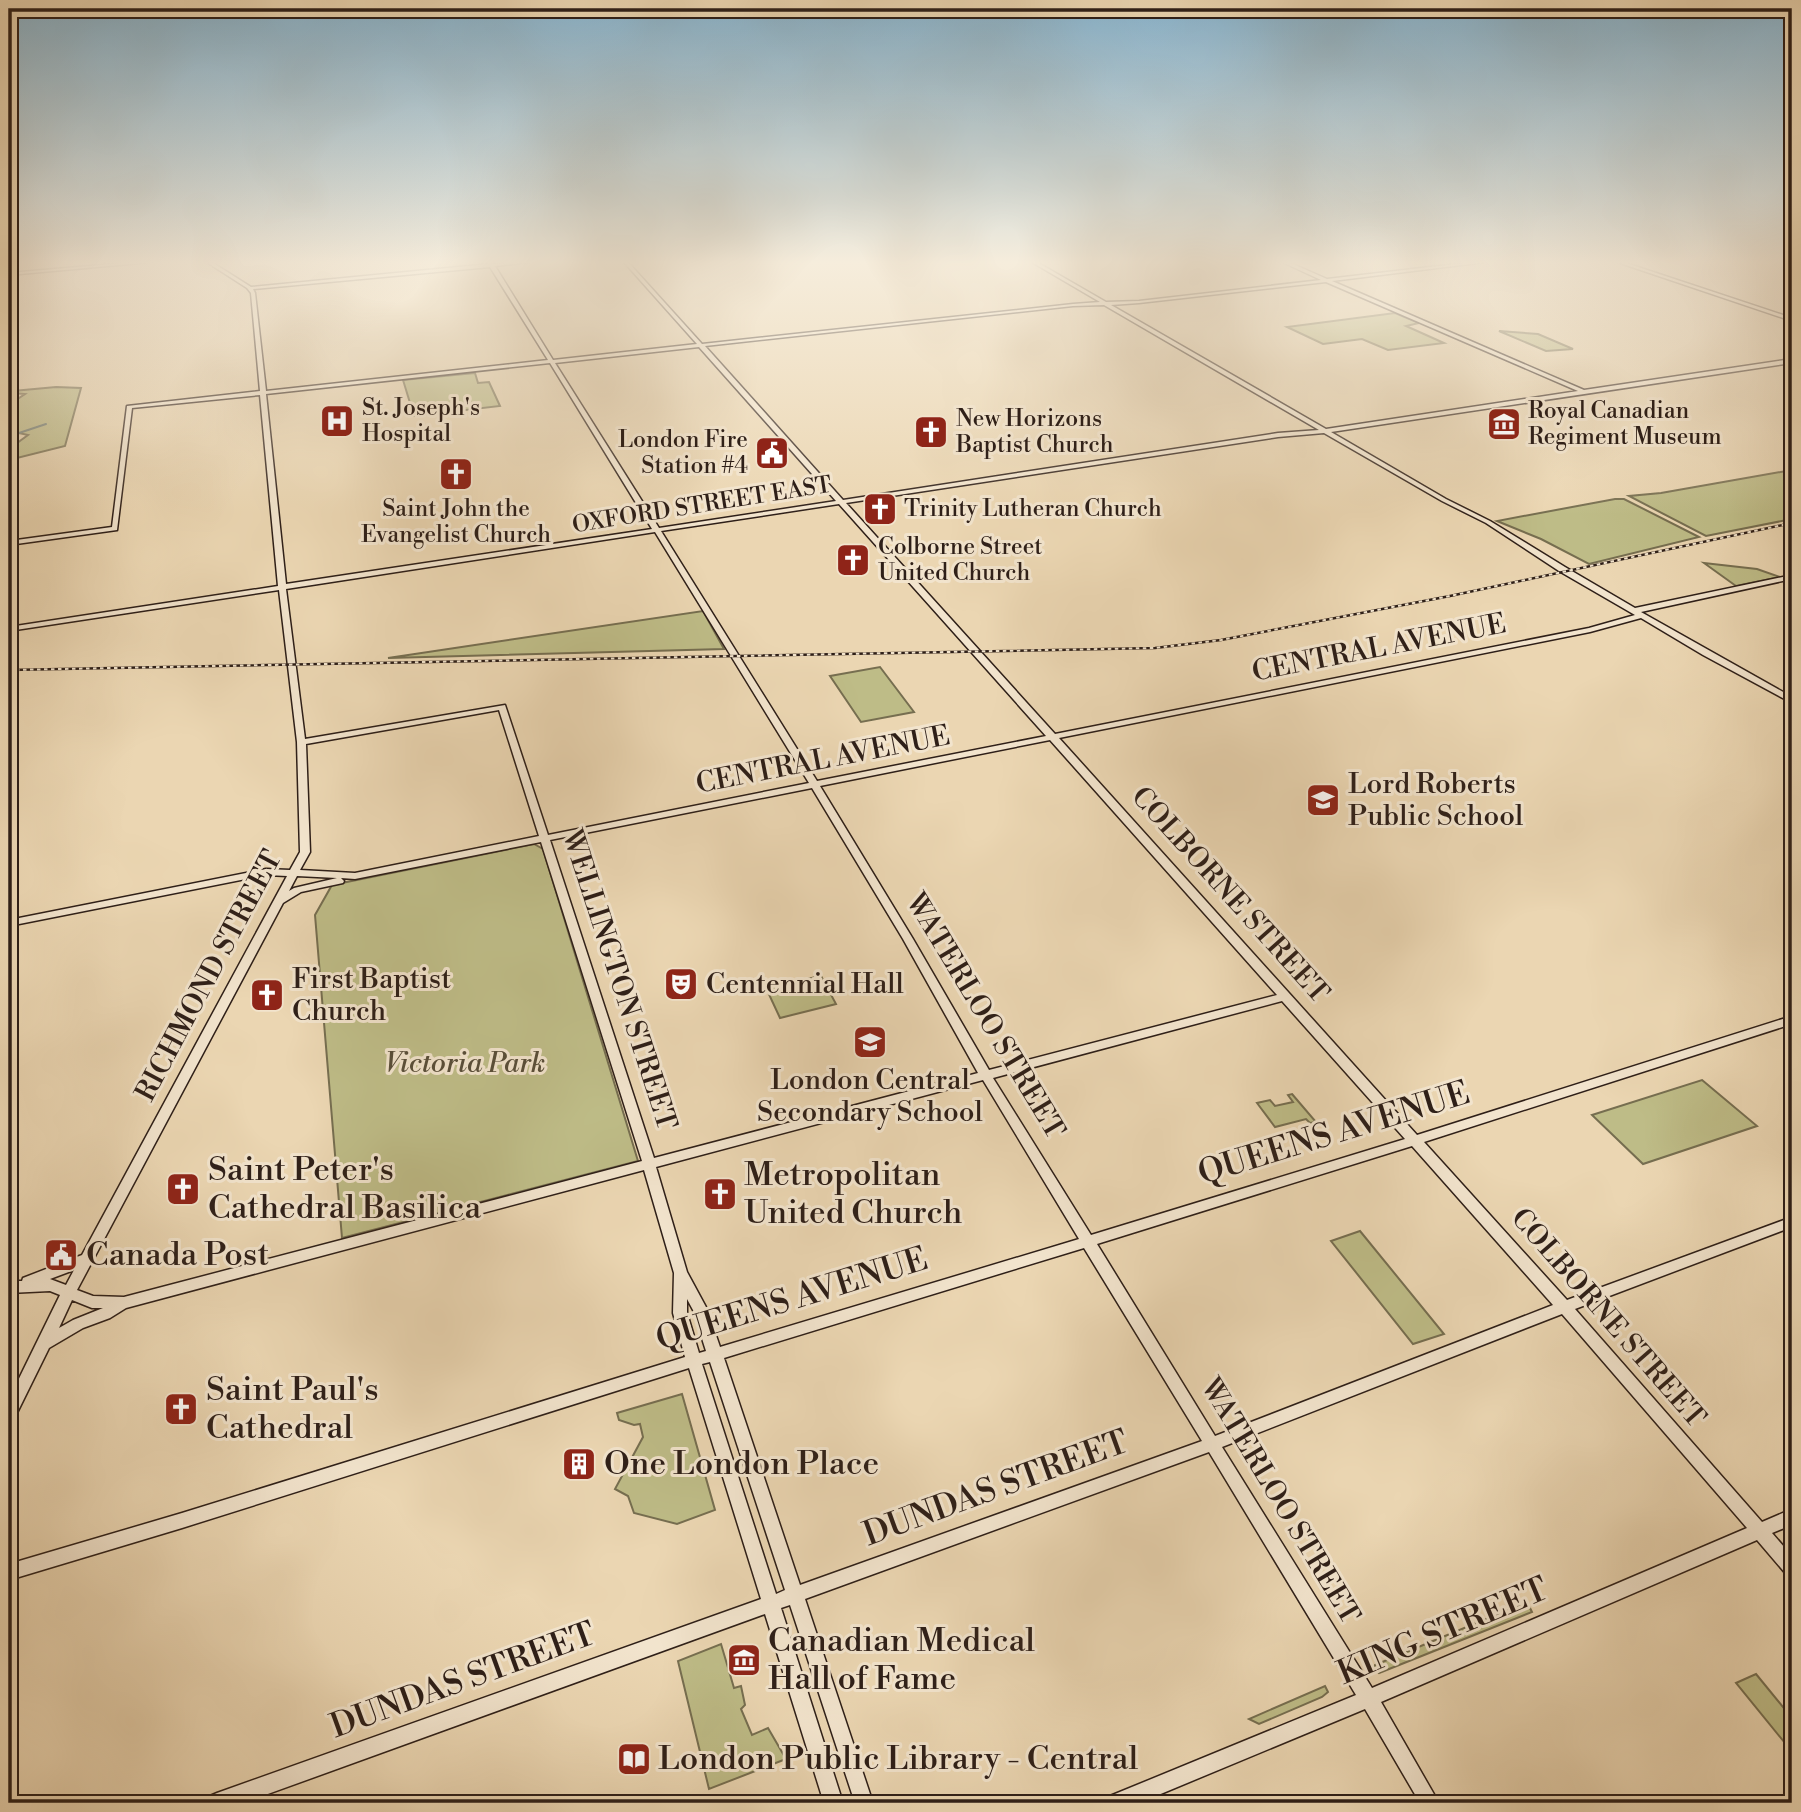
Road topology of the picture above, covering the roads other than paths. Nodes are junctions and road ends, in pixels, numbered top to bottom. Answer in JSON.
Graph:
{"nodes":[{"id":1,"x":259,"y":346,"type":"edge"},
{"id":2,"x":542,"y":346,"type":"edge"},
{"id":3,"x":700,"y":346,"type":"junction"},
{"id":4,"x":704,"y":346,"type":"edge"},
{"id":5,"x":1177,"y":346,"type":"edge"},
{"id":6,"x":1477,"y":346,"type":"edge"},
{"id":7,"x":1792,"y":361,"type":"edge"},
{"id":8,"x":552,"y":362,"type":"junction"},
{"id":9,"x":1585,"y":392,"type":"junction"},
{"id":10,"x":263,"y":393,"type":"junction"},
{"id":11,"x":1326,"y":431,"type":"junction"},
{"id":12,"x":1304,"y":435,"type":"junction"},
{"id":13,"x":1276,"y":437,"type":"junction"},
{"id":14,"x":1342,"y":440,"type":"junction"},
{"id":15,"x":841,"y":503,"type":"junction"},
{"id":16,"x":657,"y":531,"type":"junction"},
{"id":17,"x":9,"y":543,"type":"edge"},
{"id":18,"x":1792,"y":577,"type":"edge"},
{"id":19,"x":283,"y":588,"type":"junction"},
{"id":20,"x":1637,"y":613,"type":"junction"},
{"id":21,"x":9,"y":629,"type":"edge"},
{"id":22,"x":1792,"y":700,"type":"edge"},
{"id":23,"x":1053,"y":737,"type":"junction"},
{"id":24,"x":301,"y":742,"type":"junction"},
{"id":25,"x":812,"y":784,"type":"junction"},
{"id":26,"x":544,"y":839,"type":"junction"},
{"id":27,"x":296,"y":873,"type":"junction"},
{"id":28,"x":355,"y":876,"type":"junction"},
{"id":29,"x":279,"y":902,"type":"junction"},
{"id":30,"x":9,"y":923,"type":"edge"},
{"id":31,"x":1286,"y":996,"type":"junction"},
{"id":32,"x":1792,"y":1020,"type":"edge"},
{"id":33,"x":986,"y":1076,"type":"junction"},
{"id":34,"x":1415,"y":1141,"type":"junction"},
{"id":35,"x":649,"y":1164,"type":"junction"},
{"id":36,"x":1792,"y":1222,"type":"edge"},
{"id":37,"x":1088,"y":1241,"type":"junction"},
{"id":38,"x":87,"y":1259,"type":"junction"},
{"id":39,"x":680,"y":1272,"type":"junction"},
{"id":40,"x":12,"y":1287,"type":"edge"},
{"id":41,"x":69,"y":1292,"type":"junction"},
{"id":42,"x":124,"y":1303,"type":"junction"},
{"id":43,"x":1564,"y":1307,"type":"junction"},
{"id":44,"x":43,"y":1345,"type":"junction"},
{"id":45,"x":715,"y":1354,"type":"junction"},
{"id":46,"x":694,"y":1361,"type":"junction"},
{"id":47,"x":9,"y":1414,"type":"edge"},
{"id":48,"x":1212,"y":1443,"type":"junction"},
{"id":49,"x":1792,"y":1517,"type":"edge"},
{"id":50,"x":1759,"y":1530,"type":"junction"},
{"id":51,"x":1792,"y":1568,"type":"edge"},
{"id":52,"x":9,"y":1572,"type":"edge"},
{"id":53,"x":794,"y":1595,"type":"junction"},
{"id":54,"x":769,"y":1604,"type":"junction"},
{"id":55,"x":1366,"y":1698,"type":"junction"},
{"id":56,"x":217,"y":1803,"type":"edge"},
{"id":57,"x":834,"y":1803,"type":"edge"},
{"id":58,"x":864,"y":1803,"type":"edge"},
{"id":59,"x":1117,"y":1803,"type":"edge"},
{"id":60,"x":1430,"y":1803,"type":"edge"}],
"edges":[{"from":1,"to":10,"type":"street","name":"RICHMOND STREET"},
{"from":2,"to":8,"type":"street","name":"WATERLOO STREET"},
{"from":3,"to":4,"type":"street"},
{"from":3,"to":8,"type":"street"},
{"from":3,"to":15,"type":"street","name":"COLBORNE STREET"},
{"from":5,"to":11,"type":"street"},
{"from":6,"to":9,"type":"street"},
{"from":7,"to":9,"type":"street","name":"OXFORD STREET EAST"},
{"from":8,"to":10,"type":"street"},
{"from":8,"to":16,"type":"street","name":"WATERLOO STREET"},
{"from":9,"to":11,"type":"street","name":"OXFORD STREET EAST"},
{"from":10,"to":17,"type":"street"},
{"from":10,"to":19,"type":"street","name":"RICHMOND STREET"},
{"from":11,"to":12,"type":"street","name":"OXFORD STREET EAST"},
{"from":11,"to":13,"type":"street","name":"OXFORD STREET EAST"},
{"from":11,"to":14,"type":"street"},
{"from":12,"to":13,"type":"street","name":"OXFORD STREET EAST"},
{"from":12,"to":14,"type":"street"},
{"from":13,"to":15,"type":"street","name":"OXFORD STREET EAST"},
{"from":14,"to":20,"type":"street"},
{"from":15,"to":16,"type":"street","name":"OXFORD STREET EAST"},
{"from":15,"to":23,"type":"street","name":"COLBORNE STREET"},
{"from":16,"to":19,"type":"street","name":"OXFORD STREET EAST"},
{"from":16,"to":25,"type":"street","name":"WATERLOO STREET"},
{"from":18,"to":20,"type":"street","name":"CENTRAL AVENUE"},
{"from":19,"to":21,"type":"street","name":"OXFORD STREET EAST"},
{"from":19,"to":24,"type":"street","name":"RICHMOND STREET"},
{"from":20,"to":22,"type":"street"},
{"from":20,"to":23,"type":"street","name":"CENTRAL AVENUE"},
{"from":23,"to":25,"type":"street","name":"CENTRAL AVENUE"},
{"from":23,"to":31,"type":"street","name":"COLBORNE STREET"},
{"from":24,"to":26,"type":"street","name":"WELLINGTON STREET"},
{"from":24,"to":27,"type":"street","name":"RICHMOND STREET"},
{"from":25,"to":26,"type":"street","name":"CENTRAL AVENUE"},
{"from":25,"to":33,"type":"street","name":"WATERLOO STREET"},
{"from":26,"to":28,"type":"street","name":"CENTRAL AVENUE"},
{"from":26,"to":35,"type":"street","name":"WELLINGTON STREET"},
{"from":27,"to":28,"type":"street","name":"CENTRAL AVENUE"},
{"from":27,"to":29,"type":"street","name":"RICHMOND STREET"},
{"from":27,"to":30,"type":"street","name":"CENTRAL AVENUE"},
{"from":28,"to":29,"type":"street"},
{"from":29,"to":38,"type":"street","name":"RICHMOND STREET"},
{"from":31,"to":33,"type":"street"},
{"from":31,"to":34,"type":"street","name":"COLBORNE STREET"},
{"from":32,"to":34,"type":"street","name":"QUEENS AVENUE"},
{"from":33,"to":35,"type":"street"},
{"from":33,"to":37,"type":"street","name":"WATERLOO STREET"},
{"from":34,"to":37,"type":"street","name":"QUEENS AVENUE"},
{"from":34,"to":43,"type":"street","name":"COLBORNE STREET"},
{"from":35,"to":39,"type":"street","name":"WELLINGTON STREET"},
{"from":35,"to":42,"type":"street"},
{"from":36,"to":43,"type":"street","name":"DUNDAS STREET"},
{"from":37,"to":45,"type":"street","name":"QUEENS AVENUE"},
{"from":37,"to":48,"type":"street","name":"WATERLOO STREET"},
{"from":38,"to":40,"type":"street"},
{"from":38,"to":41,"type":"street","name":"RICHMOND STREET"},
{"from":39,"to":45,"type":"street","name":"WELLINGTON STREET"},
{"from":39,"to":46,"type":"street","name":"WELLINGTON STREET"},
{"from":40,"to":41,"type":"street"},
{"from":41,"to":42,"type":"street"},
{"from":41,"to":44,"type":"street","name":"RICHMOND STREET"},
{"from":42,"to":44,"type":"street"},
{"from":43,"to":48,"type":"street","name":"DUNDAS STREET"},
{"from":43,"to":50,"type":"street","name":"COLBORNE STREET"},
{"from":44,"to":47,"type":"street","name":"RICHMOND STREET"},
{"from":45,"to":46,"type":"street","name":"QUEENS AVENUE"},
{"from":45,"to":53,"type":"street","name":"WELLINGTON STREET"},
{"from":46,"to":52,"type":"street","name":"QUEENS AVENUE"},
{"from":46,"to":54,"type":"street","name":"WELLINGTON STREET"},
{"from":48,"to":53,"type":"street","name":"DUNDAS STREET"},
{"from":48,"to":55,"type":"street","name":"WATERLOO STREET"},
{"from":49,"to":50,"type":"street","name":"KING STREET"},
{"from":50,"to":51,"type":"street","name":"COLBORNE STREET"},
{"from":50,"to":55,"type":"street","name":"KING STREET"},
{"from":53,"to":54,"type":"street","name":"DUNDAS STREET"},
{"from":53,"to":58,"type":"street","name":"WELLINGTON STREET"},
{"from":54,"to":56,"type":"street","name":"DUNDAS STREET"},
{"from":54,"to":57,"type":"street","name":"WELLINGTON STREET"},
{"from":55,"to":59,"type":"street","name":"KING STREET"},
{"from":55,"to":60,"type":"street","name":"WATERLOO STREET"}]}
